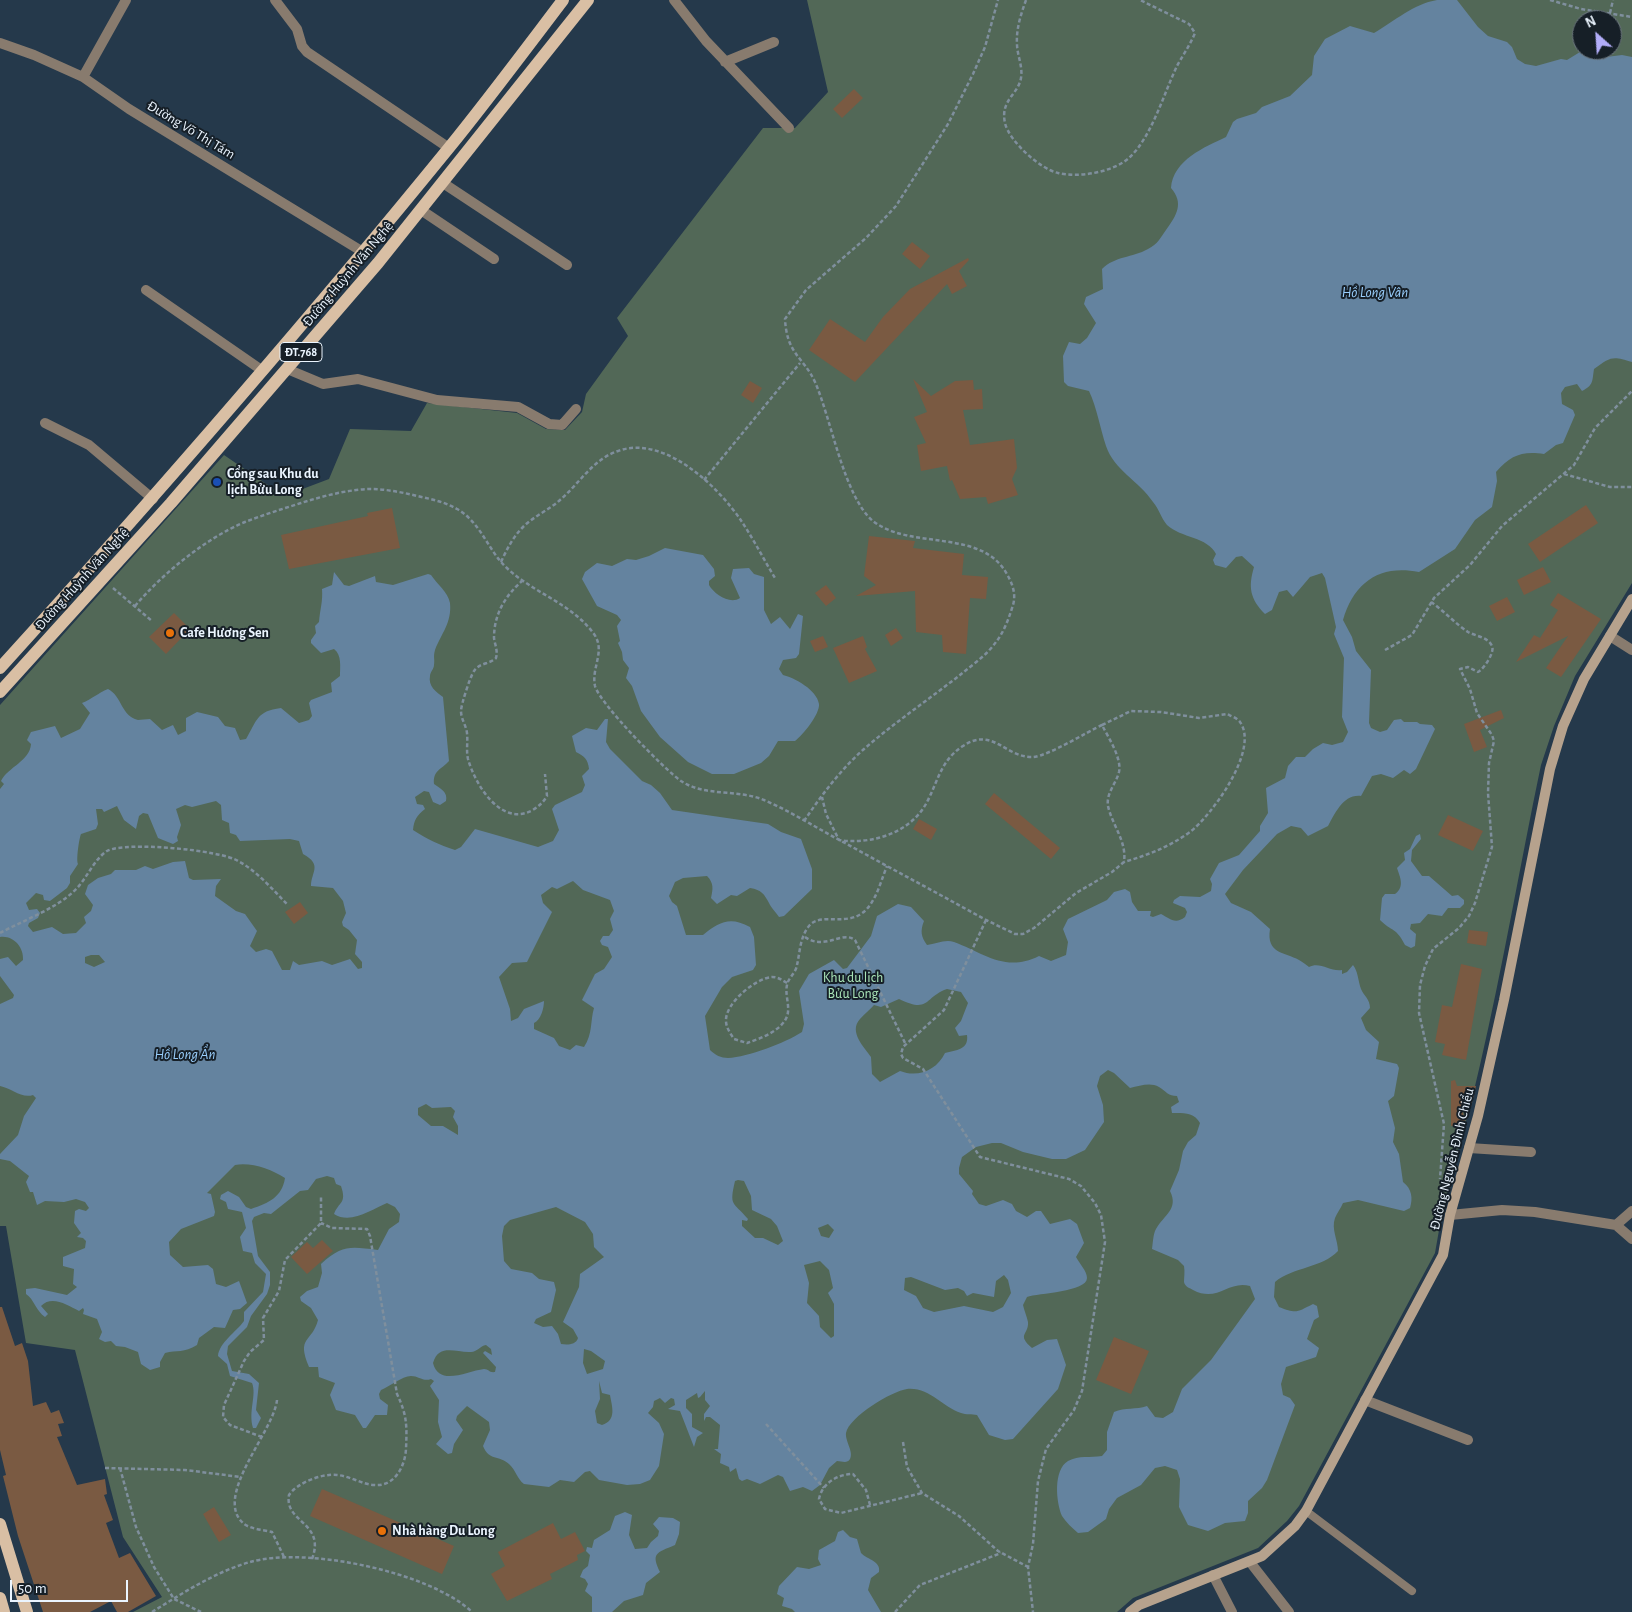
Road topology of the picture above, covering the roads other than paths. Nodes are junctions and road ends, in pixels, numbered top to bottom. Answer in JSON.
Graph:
{"nodes":[{"id":1,"x":126,"y":0,"type":"edge"},
{"id":2,"x":275,"y":0,"type":"edge"},
{"id":3,"x":563,"y":0,"type":"edge"},
{"id":4,"x":588,"y":0,"type":"edge"},
{"id":5,"x":674,"y":0,"type":"edge"},
{"id":6,"x":774,"y":42,"type":"dead end"},
{"id":7,"x":0,"y":43,"type":"edge"},
{"id":8,"x":725,"y":62,"type":"junction"},
{"id":9,"x":83,"y":77,"type":"junction"},
{"id":10,"x":789,"y":128,"type":"dead end"},
{"id":11,"x":449,"y":148,"type":"junction"},
{"id":12,"x":443,"y":183,"type":"junction"},
{"id":13,"x":421,"y":210,"type":"junction"},
{"id":14,"x":363,"y":252,"type":"junction"},
{"id":15,"x":494,"y":260,"type":"dead end"},
{"id":16,"x":378,"y":263,"type":"junction"},
{"id":17,"x":567,"y":265,"type":"dead end"},
{"id":18,"x":146,"y":290,"type":"dead end"},
{"id":19,"x":287,"y":369,"type":"junction"},
{"id":20,"x":262,"y":371,"type":"junction"},
{"id":21,"x":576,"y":409,"type":"dead end"},
{"id":22,"x":45,"y":423,"type":"dead end"},
{"id":23,"x":153,"y":499,"type":"junction"},
{"id":24,"x":1632,"y":599,"type":"edge"},
{"id":25,"x":1610,"y":636,"type":"junction"},
{"id":26,"x":1632,"y":650,"type":"edge"},
{"id":27,"x":0,"y":668,"type":"edge"},
{"id":28,"x":0,"y":692,"type":"edge"},
{"id":29,"x":1469,"y":1148,"type":"junction"},
{"id":30,"x":1532,"y":1152,"type":"dead end"},
{"id":31,"x":1632,"y":1211,"type":"edge"},
{"id":32,"x":1450,"y":1215,"type":"junction"},
{"id":33,"x":1616,"y":1224,"type":"junction"},
{"id":34,"x":1632,"y":1239,"type":"edge"},
{"id":35,"x":1365,"y":1400,"type":"junction"},
{"id":36,"x":1468,"y":1440,"type":"dead end"},
{"id":37,"x":1306,"y":1512,"type":"junction"},
{"id":38,"x":0,"y":1524,"type":"edge"},
{"id":39,"x":1250,"y":1562,"type":"junction"},
{"id":40,"x":1214,"y":1575,"type":"junction"},
{"id":41,"x":1412,"y":1591,"type":"dead end"},
{"id":42,"x":0,"y":1598,"type":"edge"},
{"id":43,"x":4,"y":1612,"type":"edge"},
{"id":44,"x":27,"y":1612,"type":"edge"},
{"id":45,"x":1130,"y":1612,"type":"edge"},
{"id":46,"x":1232,"y":1612,"type":"edge"},
{"id":47,"x":1289,"y":1612,"type":"edge"}],
"edges":[{"from":1,"to":9,"type":"street"},
{"from":2,"to":11,"type":"street"},
{"from":3,"to":11,"type":"main road","name":"Đường Huỳnh Văn Nghệ","number":"ĐT.768"},
{"from":4,"to":12,"type":"main road","name":"Đường Huỳnh Văn Nghệ","number":"ĐT.768"},
{"from":5,"to":8,"type":"street"},
{"from":6,"to":8,"type":"street"},
{"from":7,"to":9,"type":"street","name":"Đường Võ Thị Tám"},
{"from":8,"to":10,"type":"street"},
{"from":9,"to":14,"type":"street","name":"Đường Võ Thị Tám"},
{"from":11,"to":14,"type":"main road","name":"Đường Huỳnh Văn Nghệ","number":"ĐT.768"},
{"from":12,"to":13,"type":"main road","name":"Đường Huỳnh Văn Nghệ","number":"ĐT.768"},
{"from":12,"to":17,"type":"street"},
{"from":13,"to":15,"type":"street"},
{"from":13,"to":16,"type":"main road","name":"Đường Huỳnh Văn Nghệ","number":"ĐT.768"},
{"from":14,"to":16,"type":"main road"},
{"from":14,"to":20,"type":"main road","name":"Đường Huỳnh Văn Nghệ","number":"ĐT.768"},
{"from":16,"to":19,"type":"main road","name":"Đường Huỳnh Văn Nghệ","number":"ĐT.768"},
{"from":18,"to":20,"type":"street"},
{"from":19,"to":21,"type":"street"},
{"from":19,"to":28,"type":"main road","name":"Đường Huỳnh Văn Nghệ","number":"ĐT.768"},
{"from":20,"to":23,"type":"main road","name":"Đường Huỳnh Văn Nghệ","number":"ĐT.768"},
{"from":22,"to":23,"type":"street"},
{"from":23,"to":27,"type":"main road","name":"Đường Huỳnh Văn Nghệ","number":"ĐT.768"},
{"from":24,"to":25,"type":"main road","name":"Đường Nguyễn Đình Chiểu"},
{"from":25,"to":26,"type":"street"},
{"from":25,"to":29,"type":"main road","name":"Đường Nguyễn Đình Chiểu"},
{"from":29,"to":30,"type":"street"},
{"from":29,"to":32,"type":"main road","name":"Đường Nguyễn Đình Chiểu"},
{"from":31,"to":33,"type":"street"},
{"from":32,"to":33,"type":"street"},
{"from":32,"to":35,"type":"main road","name":"Đường Nguyễn Đình Chiểu"},
{"from":33,"to":34,"type":"street"},
{"from":35,"to":36,"type":"street"},
{"from":35,"to":37,"type":"main road","name":"Đường Nguyễn Đình Chiểu"},
{"from":37,"to":39,"type":"main road","name":"Đường Nguyễn Đình Chiểu"},
{"from":37,"to":41,"type":"lane"},
{"from":38,"to":44,"type":"main road"},
{"from":39,"to":40,"type":"main road","name":"Đường Nguyễn Đình Chiểu"},
{"from":39,"to":47,"type":"street"},
{"from":40,"to":45,"type":"main road","name":"Đường Nguyễn Đình Chiểu"},
{"from":40,"to":46,"type":"street"},
{"from":42,"to":43,"type":"main road"}]}
